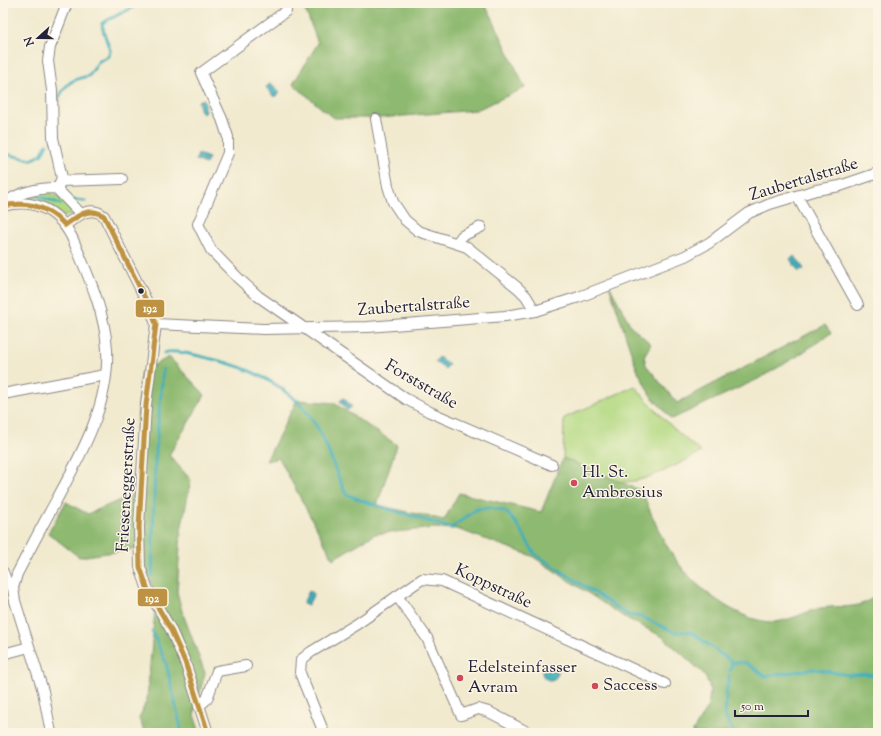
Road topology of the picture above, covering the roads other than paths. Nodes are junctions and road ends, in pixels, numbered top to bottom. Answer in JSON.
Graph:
{"nodes":[{"id":1,"x":67,"y":3,"type":"edge"},
{"id":2,"x":286,"y":11,"type":"dead end"},
{"id":3,"x":376,"y":119,"type":"dead end"},
{"id":4,"x":878,"y":173,"type":"edge"},
{"id":5,"x":122,"y":179,"type":"dead end"},
{"id":6,"x":59,"y":185,"type":"junction"},
{"id":7,"x":797,"y":196,"type":"junction"},
{"id":8,"x":4,"y":206,"type":"edge"},
{"id":9,"x":81,"y":214,"type":"junction"},
{"id":10,"x":65,"y":225,"type":"junction"},
{"id":11,"x":481,"y":226,"type":"dead end"},
{"id":12,"x":457,"y":243,"type":"junction"},
{"id":13,"x":858,"y":305,"type":"dead end"},
{"id":14,"x":534,"y":311,"type":"junction"},
{"id":15,"x":156,"y":324,"type":"junction"},
{"id":16,"x":303,"y":328,"type":"junction"},
{"id":17,"x":105,"y":375,"type":"junction"},
{"id":18,"x":3,"y":394,"type":"edge"},
{"id":19,"x":552,"y":466,"type":"dead end"},
{"id":20,"x":3,"y":572,"type":"edge"},
{"id":21,"x":13,"y":588,"type":"junction"},
{"id":22,"x":397,"y":596,"type":"junction"},
{"id":23,"x":29,"y":647,"type":"junction"},
{"id":24,"x":3,"y":654,"type":"edge"},
{"id":25,"x":246,"y":666,"type":"dead end"},
{"id":26,"x":665,"y":684,"type":"dead end"},
{"id":27,"x":199,"y":706,"type":"junction"},
{"id":28,"x":51,"y":733,"type":"edge"},
{"id":29,"x":208,"y":733,"type":"edge"},
{"id":30,"x":324,"y":733,"type":"edge"},
{"id":31,"x":529,"y":733,"type":"edge"}],
"edges":[{"from":1,"to":6,"type":"street"},
{"from":2,"to":16,"type":"street","name":"Forststraße"},
{"from":3,"to":12,"type":"street"},
{"from":4,"to":7,"type":"street","name":"Zaubertalstraße"},
{"from":5,"to":6,"type":"street"},
{"from":6,"to":8,"type":"street"},
{"from":6,"to":9,"type":"street"},
{"from":7,"to":13,"type":"street"},
{"from":7,"to":14,"type":"street","name":"Zaubertalstraße"},
{"from":8,"to":10,"type":"street"},
{"from":9,"to":10,"type":"street"},
{"from":9,"to":15,"type":"street"},
{"from":10,"to":17,"type":"street"},
{"from":11,"to":12,"type":"street"},
{"from":12,"to":14,"type":"street"},
{"from":14,"to":16,"type":"street","name":"Zaubertalstraße"},
{"from":15,"to":16,"type":"street","name":"Zaubertalstraße"},
{"from":15,"to":27,"type":"street","name":"Frieseneggerstraße"},
{"from":16,"to":19,"type":"street","name":"Forststraße"},
{"from":17,"to":18,"type":"street"},
{"from":17,"to":21,"type":"street"},
{"from":20,"to":21,"type":"street"},
{"from":21,"to":23,"type":"street"},
{"from":22,"to":26,"type":"street","name":"Koppstraße"},
{"from":22,"to":30,"type":"street","name":"Koppstraße"},
{"from":22,"to":31,"type":"street"},
{"from":23,"to":24,"type":"street"},
{"from":23,"to":28,"type":"street"},
{"from":25,"to":27,"type":"street"},
{"from":27,"to":29,"type":"street","name":"Frieseneggerstraße"}]}
